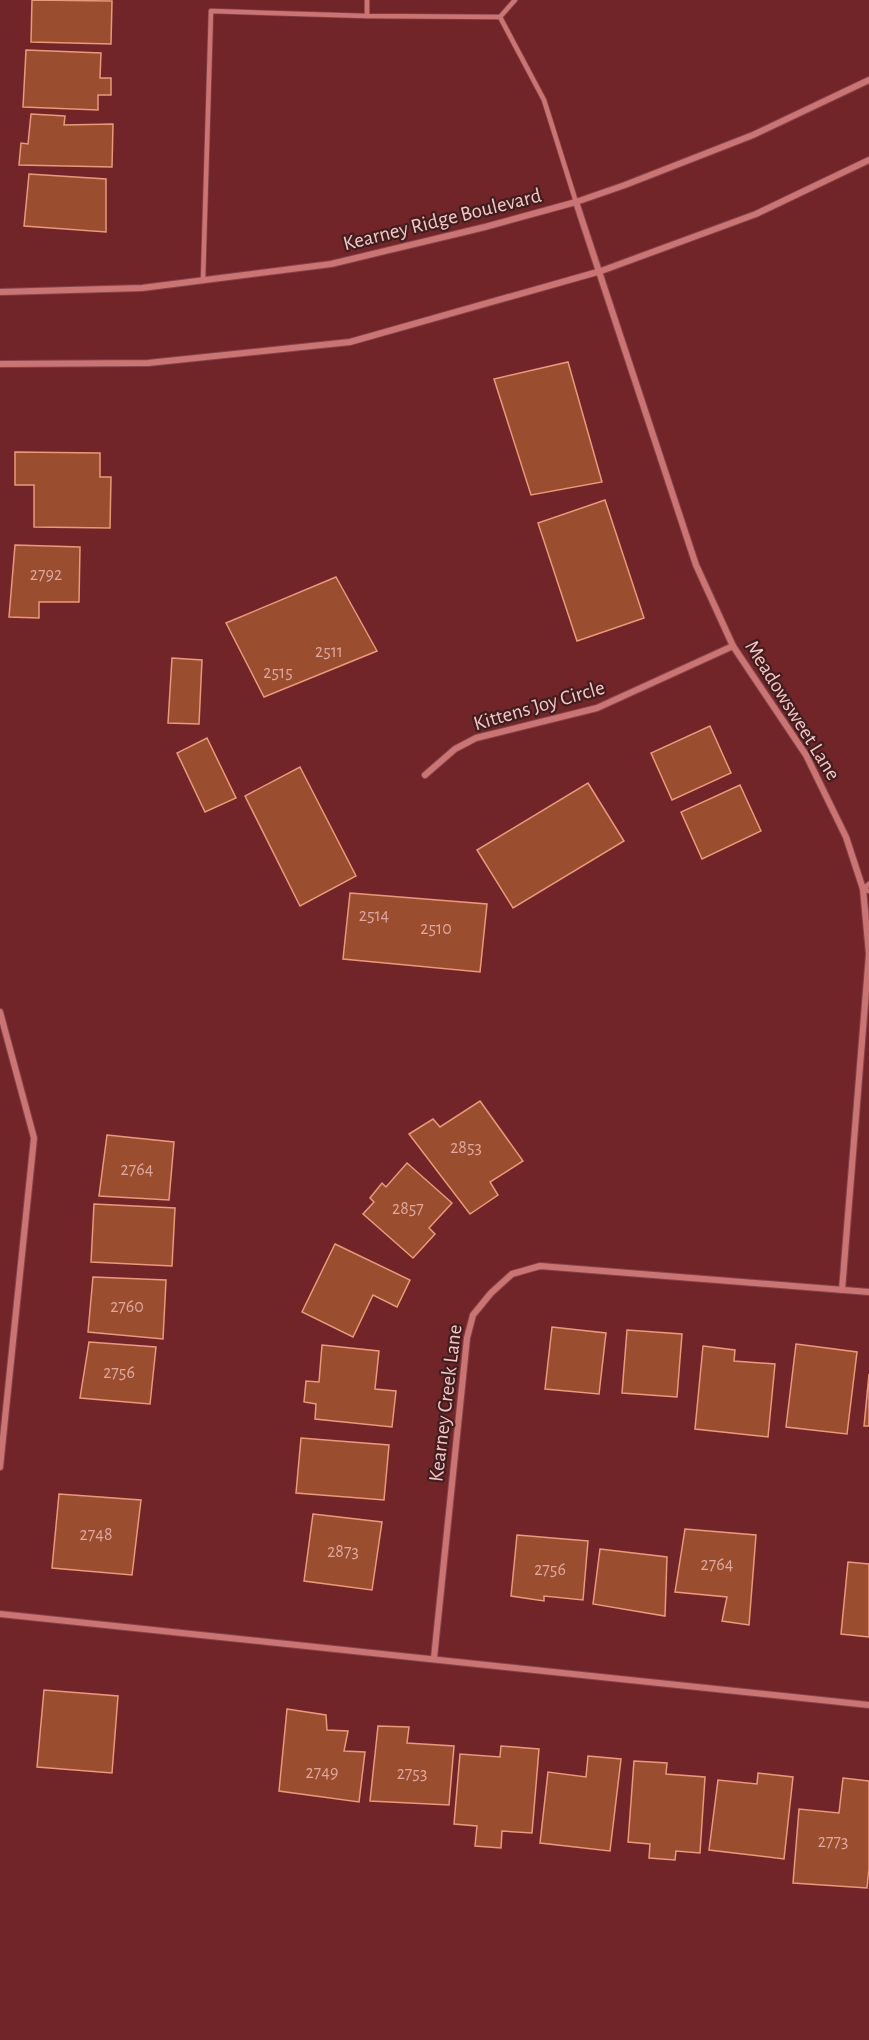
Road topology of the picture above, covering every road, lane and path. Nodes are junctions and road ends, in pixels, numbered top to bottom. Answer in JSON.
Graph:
{"nodes":[{"id":1,"x":367,"y":0,"type":"edge"},
{"id":2,"x":515,"y":0,"type":"edge"},
{"id":3,"x":367,"y":16,"type":"junction"},
{"id":4,"x":500,"y":17,"type":"junction"},
{"id":5,"x":869,"y":80,"type":"edge"},
{"id":6,"x":869,"y":160,"type":"edge"},
{"id":7,"x":576,"y":202,"type":"junction"},
{"id":8,"x":601,"y":271,"type":"junction"},
{"id":9,"x":202,"y":280,"type":"junction"},
{"id":10,"x":0,"y":292,"type":"edge"},
{"id":11,"x":0,"y":364,"type":"edge"},
{"id":12,"x":733,"y":646,"type":"junction"},
{"id":13,"x":425,"y":775,"type":"dead end"},
{"id":14,"x":869,"y":884,"type":"edge"},
{"id":15,"x":866,"y":890,"type":"edge"},
{"id":16,"x":0,"y":1012,"type":"edge"},
{"id":17,"x":3,"y":1032,"type":"edge"},
{"id":18,"x":842,"y":1290,"type":"junction"},
{"id":19,"x":869,"y":1292,"type":"edge"},
{"id":20,"x":0,"y":1467,"type":"edge"},
{"id":21,"x":0,"y":1614,"type":"edge"},
{"id":22,"x":434,"y":1658,"type":"junction"},
{"id":23,"x":869,"y":1705,"type":"edge"}],
"edges":[{"from":1,"to":3,"type":"lane"},
{"from":2,"to":4,"type":"lane"},
{"from":3,"to":4,"type":"lane"},
{"from":3,"to":9,"type":"lane"},
{"from":4,"to":7,"type":"lane"},
{"from":5,"to":7,"type":"street","name":"Kearney Ridge Boulevard"},
{"from":6,"to":8,"type":"street"},
{"from":7,"to":8,"type":"street","name":"Meadowsweet Lane"},
{"from":7,"to":9,"type":"street","name":"Kearney Ridge Boulevard"},
{"from":8,"to":11,"type":"street"},
{"from":8,"to":12,"type":"street","name":"Meadowsweet Lane"},
{"from":9,"to":10,"type":"street","name":"Kearney Ridge Boulevard"},
{"from":12,"to":13,"type":"street","name":"Kittens Joy Circle"},
{"from":12,"to":15,"type":"street","name":"Meadowsweet Lane"},
{"from":14,"to":15,"type":"lane"},
{"from":15,"to":18,"type":"street","name":"Meadowsweet Lane"},
{"from":16,"to":17,"type":"street"},
{"from":17,"to":20,"type":"street"},
{"from":18,"to":19,"type":"street","name":"Kearney Creek Lane"},
{"from":18,"to":22,"type":"street","name":"Kearney Creek Lane"},
{"from":21,"to":22,"type":"street"},
{"from":22,"to":23,"type":"street"}]}
